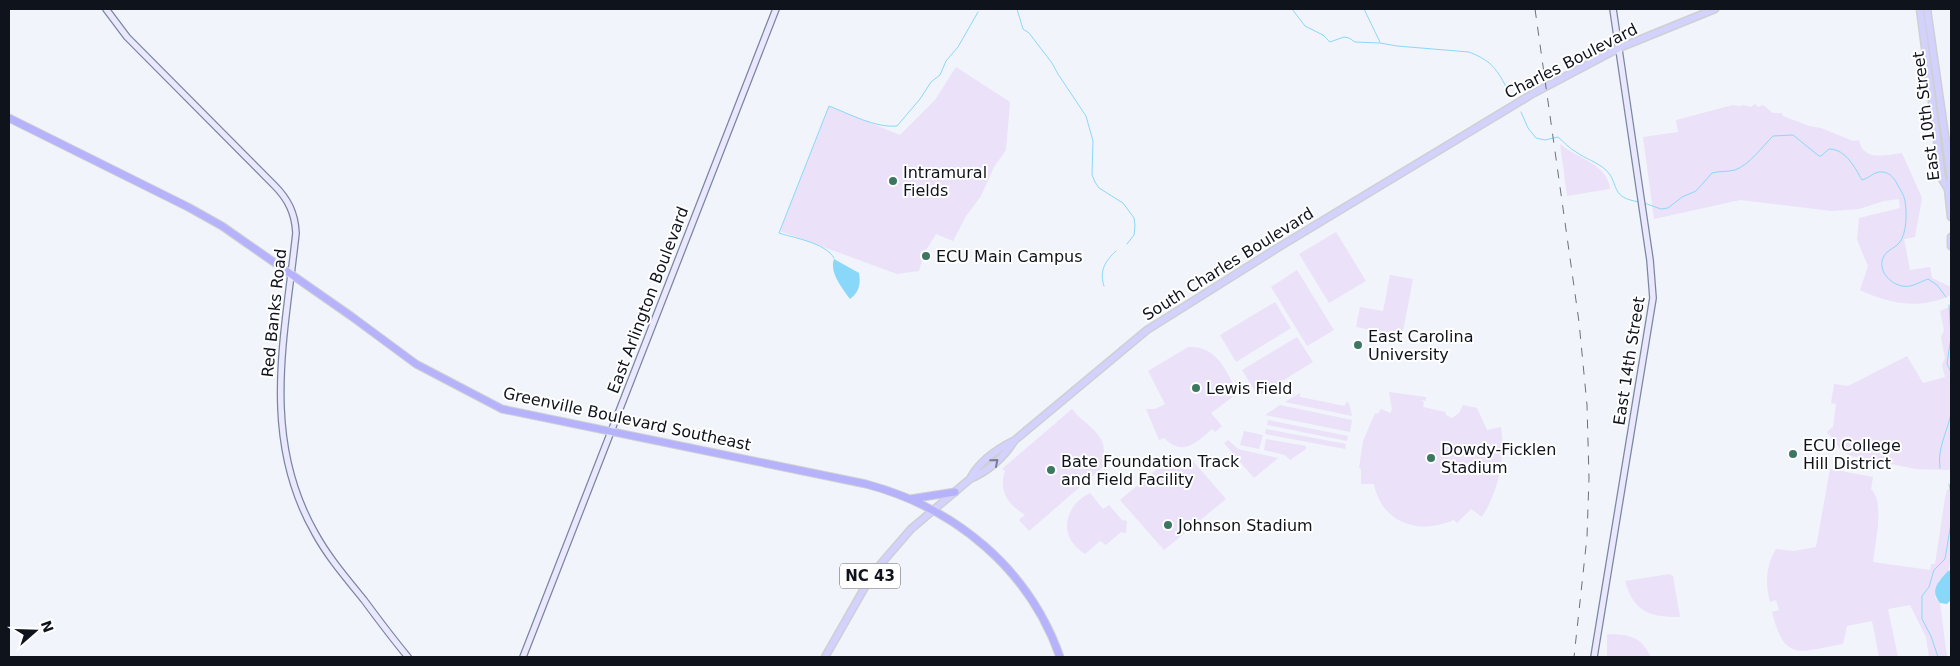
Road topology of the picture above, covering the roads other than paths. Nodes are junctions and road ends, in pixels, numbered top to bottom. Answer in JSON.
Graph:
{"nodes":[{"id":1,"x":106,"y":9,"type":"edge"},
{"id":2,"x":776,"y":9,"type":"edge"},
{"id":3,"x":1613,"y":9,"type":"edge"},
{"id":4,"x":1714,"y":9,"type":"edge"},
{"id":5,"x":1920,"y":9,"type":"edge"},
{"id":6,"x":1927,"y":9,"type":"edge"},
{"id":7,"x":1619,"y":48,"type":"junction"},
{"id":8,"x":1930,"y":87,"type":"junction"},
{"id":9,"x":1941,"y":111,"type":"junction"},
{"id":10,"x":9,"y":118,"type":"edge"},
{"id":11,"x":1471,"y":131,"type":"joint"},
{"id":12,"x":1948,"y":189,"type":"junction"},
{"id":13,"x":1951,"y":216,"type":"edge"},
{"id":14,"x":1951,"y":236,"type":"edge"},
{"id":15,"x":1951,"y":246,"type":"edge"},
{"id":16,"x":292,"y":275,"type":"junction"},
{"id":17,"x":611,"y":432,"type":"junction"},
{"id":18,"x":955,"y":492,"type":"junction"},
{"id":19,"x":910,"y":499,"type":"junction"},
{"id":20,"x":934,"y":510,"type":"junction"},
{"id":21,"x":408,"y":657,"type":"edge"},
{"id":22,"x":523,"y":657,"type":"edge"},
{"id":23,"x":825,"y":657,"type":"edge"},
{"id":24,"x":1060,"y":657,"type":"edge"},
{"id":25,"x":1594,"y":657,"type":"edge"}],
"edges":[{"from":1,"to":16,"type":"street","name":"Red Banks Road"},
{"from":2,"to":17,"type":"street","name":"East Arlington Boulevard"},
{"from":3,"to":7,"type":"street","name":"East 14th Street"},
{"from":4,"to":7,"type":"main road","name":"Charles Boulevard"},
{"from":5,"to":8,"type":"main road","name":"East 10th Street"},
{"from":6,"to":9,"type":"main road","name":"East 10th Street"},
{"from":7,"to":11,"type":"main road","name":"Charles Boulevard"},
{"from":7,"to":25,"type":"street","name":"East 14th Street"},
{"from":8,"to":9,"type":"main road"},
{"from":8,"to":12,"type":"main road","name":"East 10th Street"},
{"from":9,"to":12,"type":"main road","name":"East 10th Street"},
{"from":10,"to":16,"type":"highway","name":"Greenville Boulevard Southeast"},
{"from":11,"to":18,"type":"main road","name":"South Charles Boulevard"},
{"from":12,"to":13,"type":"main road","name":"East 10th Street"},
{"from":14,"to":15,"type":"main road"},
{"from":16,"to":17,"type":"highway","name":"Greenville Boulevard Southeast"},
{"from":16,"to":21,"type":"street","name":"Red Banks Road"},
{"from":17,"to":19,"type":"highway","name":"Greenville Boulevard Southeast"},
{"from":17,"to":22,"type":"street","name":"East Arlington Boulevard"},
{"from":18,"to":19,"type":"highway"},
{"from":18,"to":20,"type":"main road","name":"South Charles Boulevard"},
{"from":19,"to":20,"type":"highway","name":"Greenville Boulevard Southeast"},
{"from":20,"to":23,"type":"main road","name":"South Charles Boulevard","number":"NC 43"},
{"from":20,"to":24,"type":"highway","name":"Greenville Boulevard Southeast"}]}
